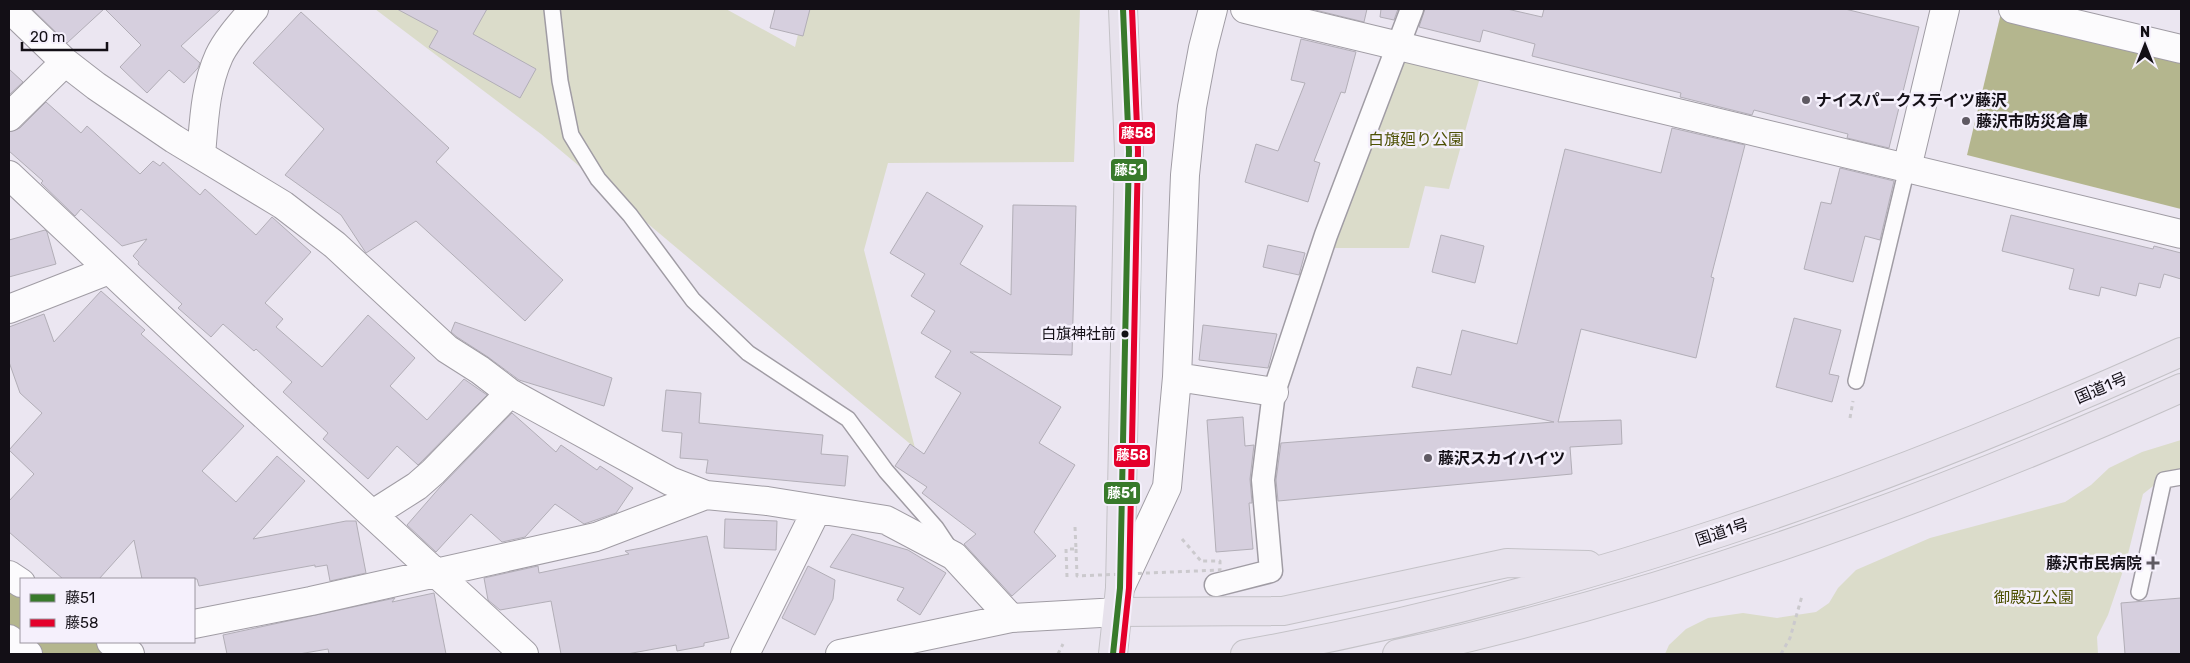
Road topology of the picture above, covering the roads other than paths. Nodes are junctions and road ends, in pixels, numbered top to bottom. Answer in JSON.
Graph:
{"nodes":[{"id":1,"x":10,"y":9,"type":"edge"},
{"id":2,"x":254,"y":9,"type":"edge"},
{"id":3,"x":552,"y":9,"type":"edge"},
{"id":4,"x":1124,"y":9,"type":"edge"},
{"id":5,"x":1214,"y":9,"type":"edge"},
{"id":6,"x":1245,"y":9,"type":"edge"},
{"id":7,"x":1412,"y":9,"type":"edge"},
{"id":8,"x":1945,"y":9,"type":"edge"},
{"id":9,"x":2013,"y":9,"type":"edge"},
{"id":10,"x":1397,"y":46,"type":"junction"},
{"id":11,"x":2181,"y":49,"type":"edge"},
{"id":12,"x":65,"y":62,"type":"junction"},
{"id":13,"x":9,"y":117,"type":"edge"},
{"id":14,"x":201,"y":155,"type":"junction"},
{"id":15,"x":1907,"y":168,"type":"junction"},
{"id":16,"x":9,"y":175,"type":"edge"},
{"id":17,"x":2181,"y":234,"type":"edge"},
{"id":18,"x":109,"y":270,"type":"junction"},
{"id":19,"x":9,"y":309,"type":"edge"},
{"id":20,"x":2181,"y":352,"type":"edge"},
{"id":21,"x":1177,"y":377,"type":"junction"},
{"id":22,"x":1856,"y":381,"type":"dead end"},
{"id":23,"x":2181,"y":388,"type":"edge"},
{"id":24,"x":1274,"y":392,"type":"junction"},
{"id":25,"x":510,"y":393,"type":"junction"},
{"id":26,"x":2181,"y":477,"type":"edge"},
{"id":27,"x":706,"y":495,"type":"junction"},
{"id":28,"x":817,"y":509,"type":"junction"},
{"id":29,"x":373,"y":514,"type":"junction"},
{"id":30,"x":954,"y":556,"type":"junction"},
{"id":31,"x":1615,"y":566,"type":"junction"},
{"id":32,"x":436,"y":574,"type":"junction"},
{"id":33,"x":9,"y":575,"type":"edge"},
{"id":34,"x":20,"y":582,"type":"edge"},
{"id":35,"x":1216,"y":585,"type":"dead end"},
{"id":36,"x":2139,"y":592,"type":"dead end"},
{"id":37,"x":1119,"y":600,"type":"junction"},
{"id":38,"x":1011,"y":618,"type":"junction"},
{"id":39,"x":195,"y":624,"type":"edge"},
{"id":40,"x":9,"y":639,"type":"edge"},
{"id":41,"x":113,"y":643,"type":"edge"},
{"id":42,"x":28,"y":654,"type":"edge"},
{"id":43,"x":130,"y":654,"type":"edge"},
{"id":44,"x":524,"y":654,"type":"edge"},
{"id":45,"x":745,"y":654,"type":"edge"},
{"id":46,"x":840,"y":654,"type":"edge"},
{"id":47,"x":1113,"y":654,"type":"edge"},
{"id":48,"x":1245,"y":654,"type":"edge"},
{"id":49,"x":1397,"y":654,"type":"edge"}],
"edges":[{"from":1,"to":12,"type":"street"},
{"from":2,"to":14,"type":"street"},
{"from":3,"to":30,"type":"lane"},
{"from":4,"to":37,"type":"highway"},
{"from":5,"to":21,"type":"street"},
{"from":6,"to":10,"type":"street"},
{"from":7,"to":10,"type":"street"},
{"from":8,"to":15,"type":"street"},
{"from":9,"to":11,"type":"street"},
{"from":10,"to":15,"type":"street"},
{"from":10,"to":24,"type":"street"},
{"from":12,"to":13,"type":"street"},
{"from":12,"to":14,"type":"street"},
{"from":14,"to":25,"type":"street"},
{"from":15,"to":17,"type":"street"},
{"from":15,"to":22,"type":"lane"},
{"from":16,"to":18,"type":"street"},
{"from":18,"to":19,"type":"street"},
{"from":18,"to":29,"type":"street"},
{"from":20,"to":31,"type":"highway","name":"国道1号"},
{"from":21,"to":24,"type":"street"},
{"from":21,"to":37,"type":"street"},
{"from":23,"to":49,"type":"highway","name":"国道1号"},
{"from":24,"to":35,"type":"street"},
{"from":25,"to":27,"type":"street"},
{"from":25,"to":29,"type":"street"},
{"from":26,"to":36,"type":"lane"},
{"from":27,"to":28,"type":"street"},
{"from":27,"to":32,"type":"street"},
{"from":28,"to":30,"type":"street"},
{"from":28,"to":45,"type":"street"},
{"from":29,"to":32,"type":"street"},
{"from":30,"to":38,"type":"street"},
{"from":31,"to":37,"type":"highway"},
{"from":31,"to":48,"type":"highway","name":"国道1号"},
{"from":32,"to":39,"type":"street"},
{"from":32,"to":44,"type":"street"},
{"from":33,"to":34,"type":"street"},
{"from":37,"to":38,"type":"street"},
{"from":37,"to":47,"type":"highway"},
{"from":38,"to":46,"type":"street"},
{"from":40,"to":42,"type":"street"},
{"from":41,"to":43,"type":"street"}]}
